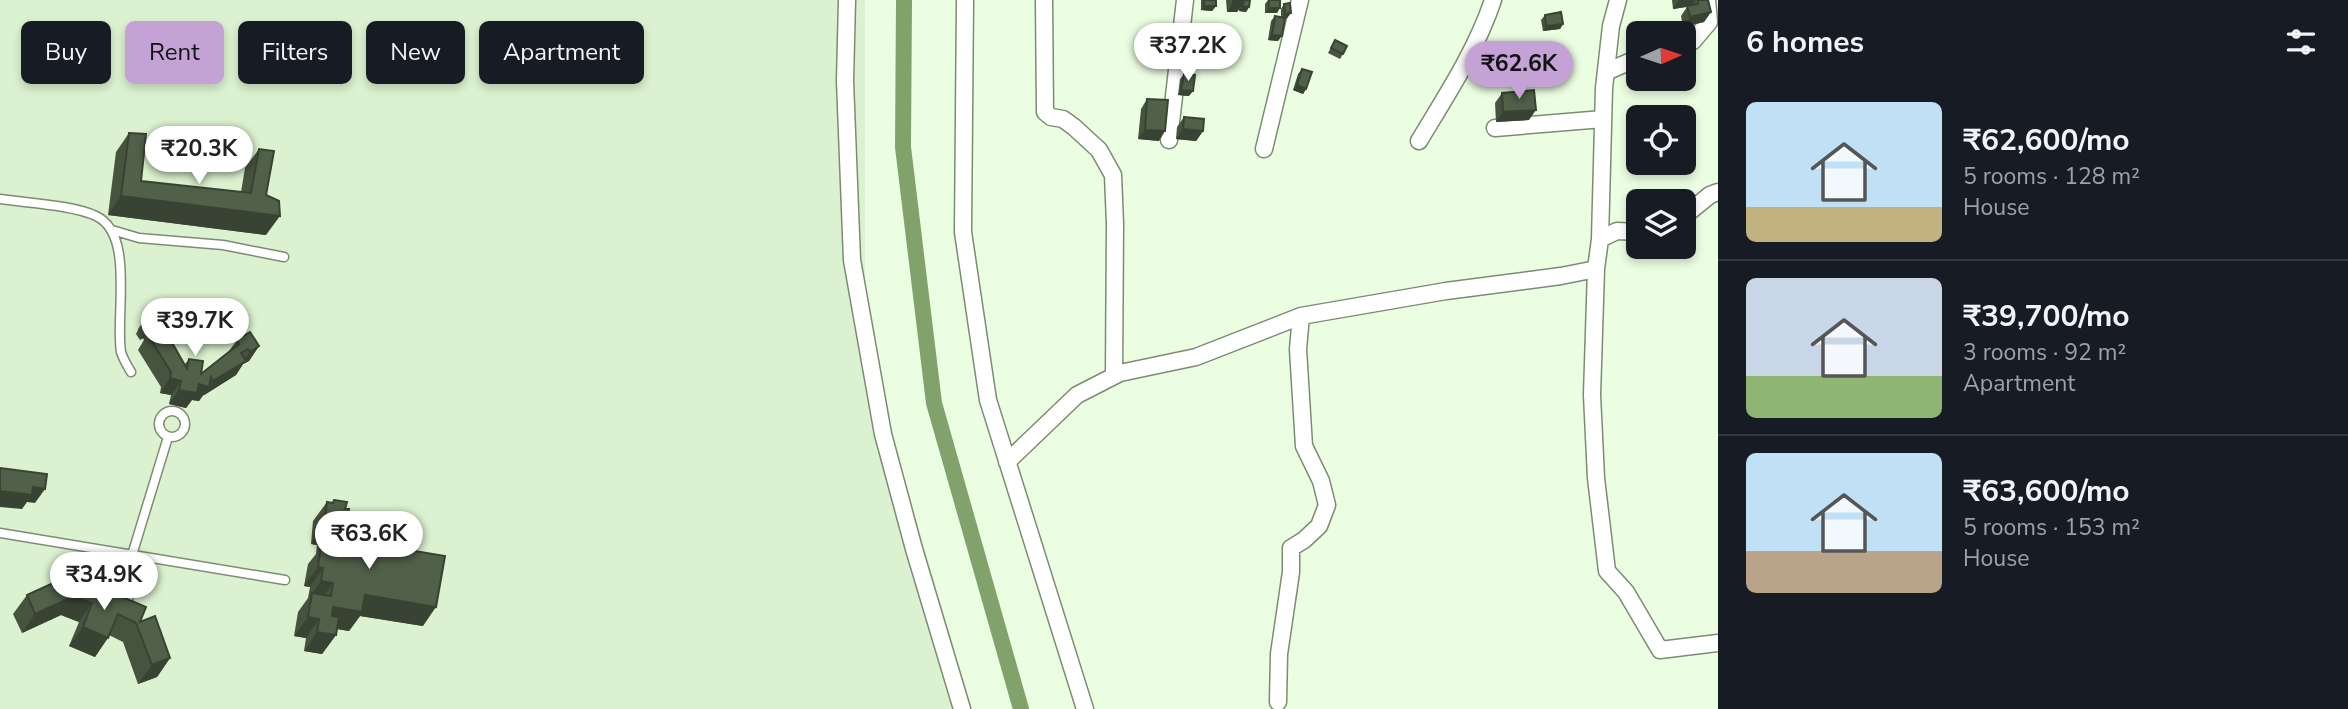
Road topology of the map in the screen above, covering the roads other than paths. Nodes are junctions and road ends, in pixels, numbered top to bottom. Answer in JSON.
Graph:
{"nodes":[{"id":1,"x":847,"y":0,"type":"edge"},
{"id":2,"x":965,"y":0,"type":"edge"},
{"id":3,"x":1044,"y":0,"type":"edge"},
{"id":4,"x":1185,"y":0,"type":"edge"},
{"id":5,"x":1300,"y":0,"type":"edge"},
{"id":6,"x":1493,"y":0,"type":"edge"},
{"id":7,"x":1618,"y":0,"type":"edge"},
{"id":8,"x":1707,"y":0,"type":"edge"},
{"id":9,"x":1696,"y":38,"type":"edge"},
{"id":10,"x":1626,"y":63,"type":"edge"},
{"id":11,"x":1606,"y":72,"type":"junction"},
{"id":12,"x":1603,"y":119,"type":"junction"},
{"id":13,"x":1495,"y":128,"type":"dead end"},
{"id":14,"x":1168,"y":140,"type":"dead end"},
{"id":15,"x":1419,"y":141,"type":"dead end"},
{"id":16,"x":1264,"y":149,"type":"dead end"},
{"id":17,"x":1718,"y":192,"type":"edge"},
{"id":18,"x":0,"y":199,"type":"edge"},
{"id":19,"x":1696,"y":206,"type":"edge"},
{"id":20,"x":112,"y":230,"type":"junction"},
{"id":21,"x":1626,"y":232,"type":"edge"},
{"id":22,"x":1601,"y":239,"type":"junction"},
{"id":23,"x":284,"y":257,"type":"dead end"},
{"id":24,"x":1596,"y":269,"type":"junction"},
{"id":25,"x":1301,"y":316,"type":"junction"},
{"id":26,"x":131,"y":372,"type":"dead end"},
{"id":27,"x":1114,"y":376,"type":"junction"},
{"id":28,"x":168,"y":438,"type":"dead end"},
{"id":29,"x":1007,"y":461,"type":"junction"},
{"id":30,"x":0,"y":533,"type":"edge"},
{"id":31,"x":132,"y":555,"type":"junction"},
{"id":32,"x":130,"y":575,"type":"dead end"},
{"id":33,"x":285,"y":580,"type":"dead end"},
{"id":34,"x":1718,"y":643,"type":"edge"},
{"id":35,"x":1278,"y":702,"type":"dead end"},
{"id":36,"x":962,"y":709,"type":"edge"},
{"id":37,"x":1085,"y":709,"type":"edge"}],
"edges":[{"from":1,"to":36,"type":"street"},
{"from":2,"to":29,"type":"street"},
{"from":3,"to":27,"type":"street"},
{"from":4,"to":14,"type":"street"},
{"from":5,"to":16,"type":"street"},
{"from":6,"to":15,"type":"street"},
{"from":7,"to":11,"type":"street"},
{"from":8,"to":9,"type":"street"},
{"from":10,"to":11,"type":"street"},
{"from":11,"to":12,"type":"street"},
{"from":12,"to":13,"type":"street"},
{"from":12,"to":22,"type":"street"},
{"from":17,"to":19,"type":"street"},
{"from":18,"to":20,"type":"lane"},
{"from":20,"to":23,"type":"lane"},
{"from":20,"to":26,"type":"lane"},
{"from":21,"to":22,"type":"street"},
{"from":22,"to":24,"type":"street"},
{"from":24,"to":25,"type":"street"},
{"from":24,"to":34,"type":"street"},
{"from":25,"to":27,"type":"street"},
{"from":25,"to":35,"type":"street"},
{"from":27,"to":29,"type":"street"},
{"from":28,"to":31,"type":"lane"},
{"from":29,"to":37,"type":"street"},
{"from":30,"to":31,"type":"lane"},
{"from":31,"to":32,"type":"lane"},
{"from":31,"to":33,"type":"lane"}]}
